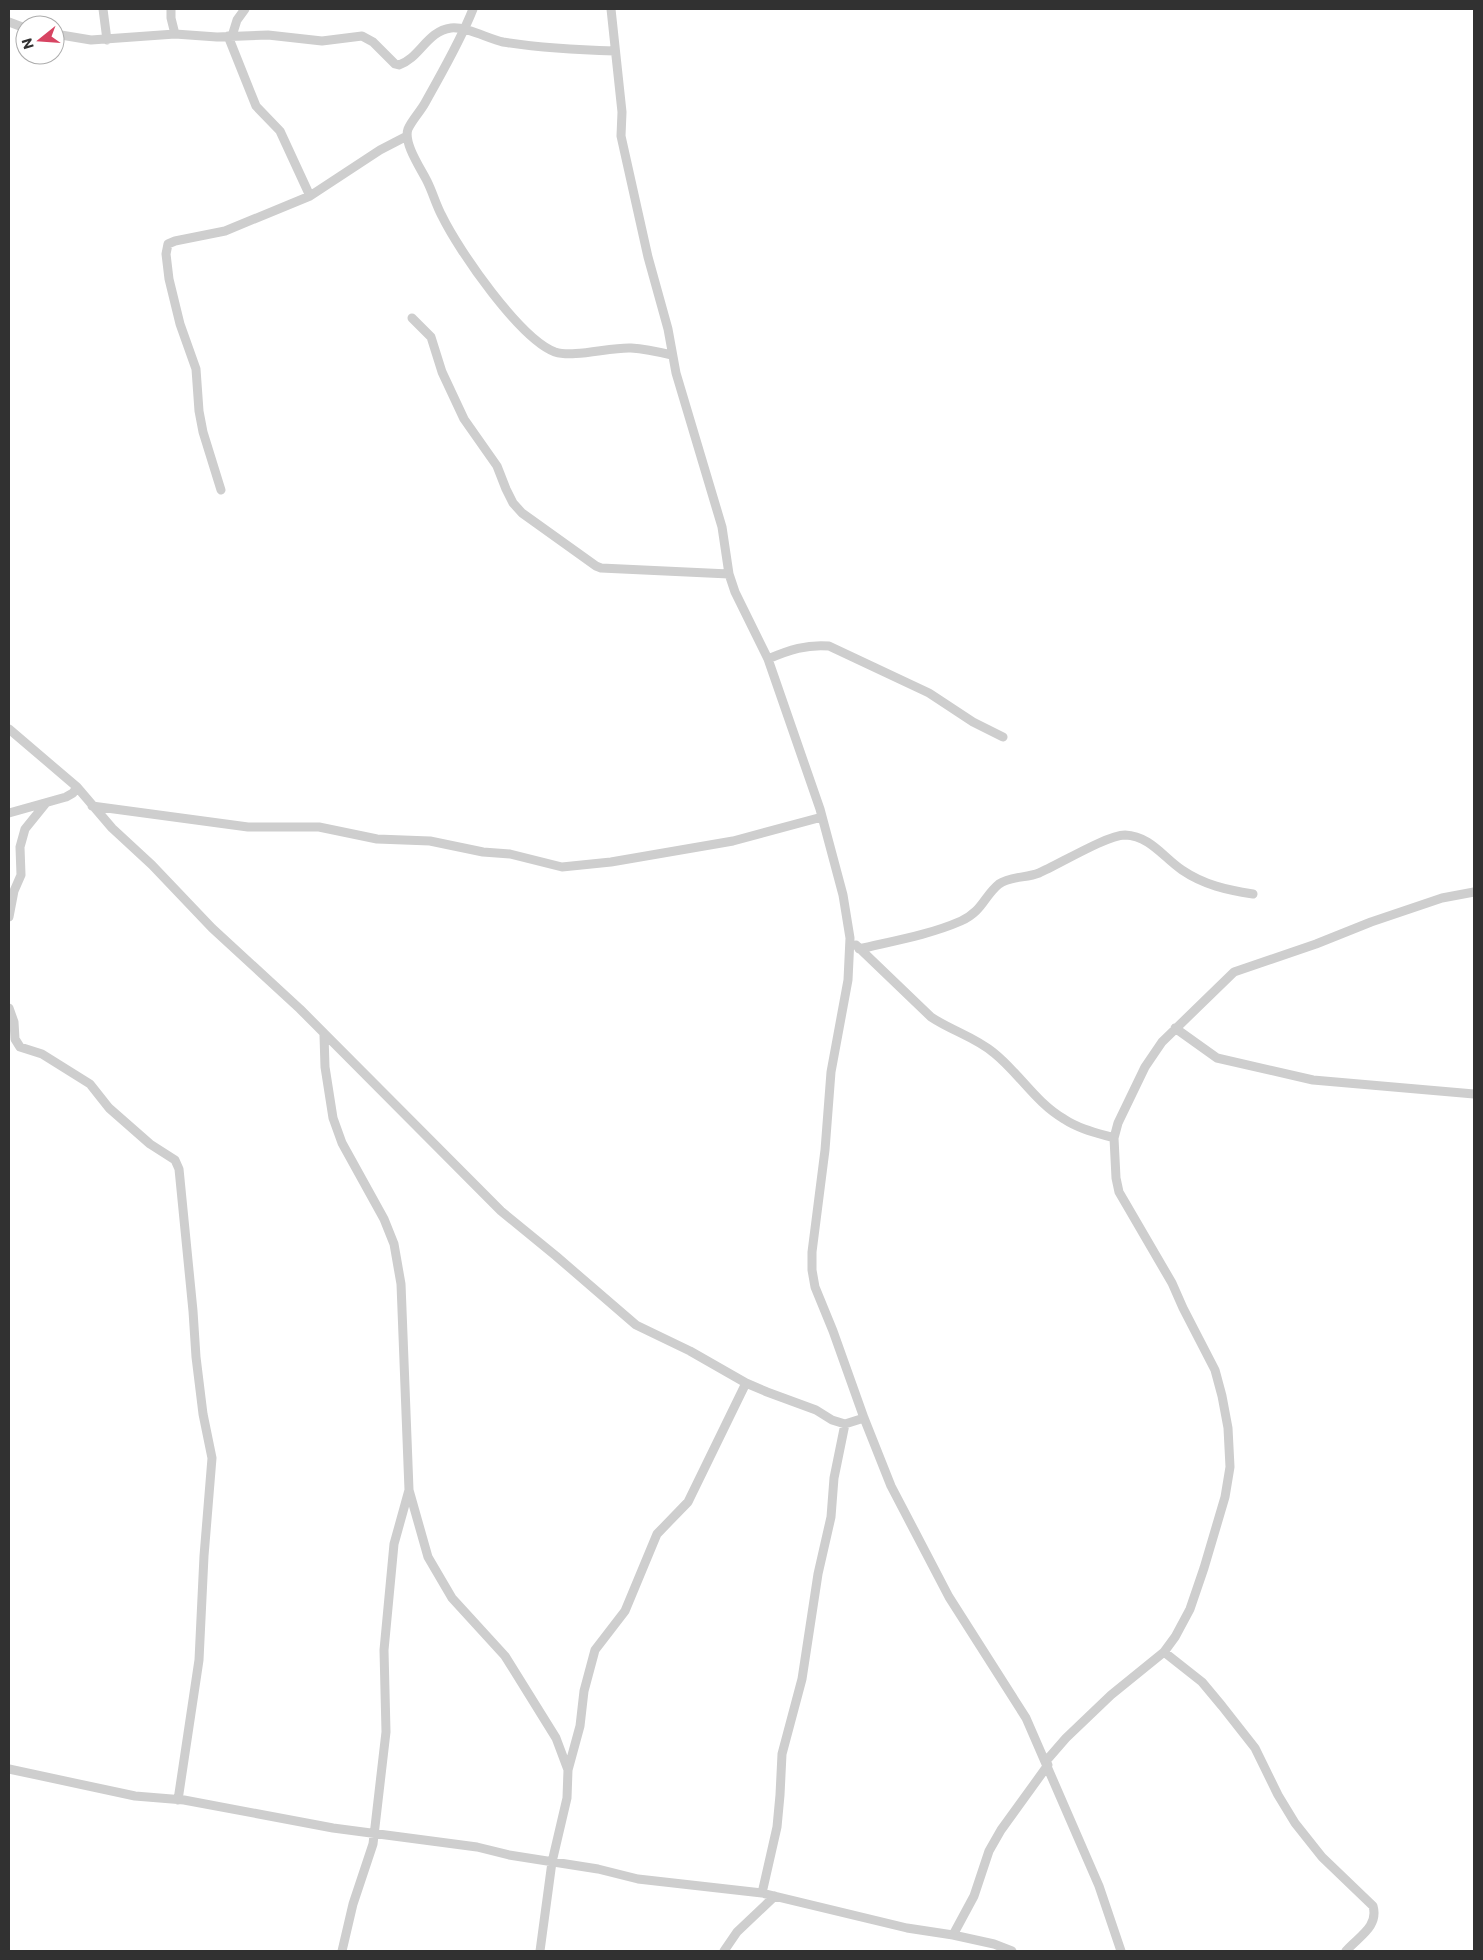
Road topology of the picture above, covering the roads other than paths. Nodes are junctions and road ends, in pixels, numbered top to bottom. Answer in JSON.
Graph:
{"nodes":[{"id":1,"x":103,"y":9,"type":"edge"},
{"id":2,"x":171,"y":9,"type":"edge"},
{"id":3,"x":245,"y":9,"type":"edge"},
{"id":4,"x":473,"y":9,"type":"edge"},
{"id":5,"x":611,"y":9,"type":"edge"},
{"id":6,"x":464,"y":30,"type":"junction"},
{"id":7,"x":175,"y":34,"type":"junction"},
{"id":8,"x":65,"y":36,"type":"edge"},
{"id":9,"x":230,"y":36,"type":"junction"},
{"id":10,"x":107,"y":40,"type":"junction"},
{"id":11,"x":615,"y":51,"type":"junction"},
{"id":12,"x":407,"y":136,"type":"junction"},
{"id":13,"x":310,"y":196,"type":"junction"},
{"id":14,"x":412,"y":318,"type":"dead end"},
{"id":15,"x":672,"y":355,"type":"junction"},
{"id":16,"x":221,"y":490,"type":"dead end"},
{"id":17,"x":729,"y":574,"type":"junction"},
{"id":18,"x":768,"y":659,"type":"junction"},
{"id":19,"x":9,"y":729,"type":"edge"},
{"id":20,"x":1003,"y":737,"type":"dead end"},
{"id":21,"x":77,"y":788,"type":"junction"},
{"id":22,"x":46,"y":803,"type":"junction"},
{"id":23,"x":92,"y":806,"type":"junction"},
{"id":24,"x":9,"y":813,"type":"edge"},
{"id":25,"x":822,"y":817,"type":"junction"},
{"id":26,"x":1474,"y":892,"type":"edge"},
{"id":27,"x":1253,"y":894,"type":"dead end"},
{"id":28,"x":9,"y":916,"type":"edge"},
{"id":29,"x":850,"y":938,"type":"junction"},
{"id":30,"x":859,"y":949,"type":"junction"},
{"id":31,"x":9,"y":1008,"type":"edge"},
{"id":32,"x":1175,"y":1028,"type":"junction"},
{"id":33,"x":324,"y":1035,"type":"junction"},
{"id":34,"x":1474,"y":1094,"type":"edge"},
{"id":35,"x":1114,"y":1138,"type":"junction"},
{"id":36,"x":746,"y":1383,"type":"junction"},
{"id":37,"x":864,"y":1418,"type":"junction"},
{"id":38,"x":845,"y":1424,"type":"junction"},
{"id":39,"x":409,"y":1490,"type":"junction"},
{"id":40,"x":1164,"y":1652,"type":"junction"},
{"id":41,"x":1047,"y":1763,"type":"junction"},
{"id":42,"x":9,"y":1769,"type":"edge"},
{"id":43,"x":568,"y":1770,"type":"junction"},
{"id":44,"x":178,"y":1800,"type":"junction"},
{"id":45,"x":374,"y":1833,"type":"junction"},
{"id":46,"x":552,"y":1862,"type":"junction"},
{"id":47,"x":762,"y":1893,"type":"junction"},
{"id":48,"x":775,"y":1896,"type":"junction"},
{"id":49,"x":953,"y":1935,"type":"junction"},
{"id":50,"x":342,"y":1951,"type":"edge"},
{"id":51,"x":540,"y":1951,"type":"edge"},
{"id":52,"x":724,"y":1951,"type":"edge"},
{"id":53,"x":1012,"y":1951,"type":"edge"},
{"id":54,"x":1121,"y":1951,"type":"edge"},
{"id":55,"x":1346,"y":1951,"type":"edge"}],
"edges":[{"from":1,"to":10,"type":"street"},
{"from":2,"to":7,"type":"street"},
{"from":3,"to":9,"type":"street"},
{"from":4,"to":6,"type":"street"},
{"from":5,"to":11,"type":"street"},
{"from":6,"to":9,"type":"street"},
{"from":6,"to":11,"type":"street"},
{"from":6,"to":12,"type":"street"},
{"from":7,"to":9,"type":"street"},
{"from":7,"to":10,"type":"street"},
{"from":8,"to":10,"type":"street"},
{"from":9,"to":13,"type":"street"},
{"from":11,"to":15,"type":"street"},
{"from":12,"to":13,"type":"street"},
{"from":12,"to":15,"type":"street"},
{"from":13,"to":16,"type":"street"},
{"from":14,"to":17,"type":"street"},
{"from":15,"to":17,"type":"street"},
{"from":17,"to":18,"type":"street"},
{"from":18,"to":20,"type":"street"},
{"from":18,"to":25,"type":"street"},
{"from":19,"to":21,"type":"street"},
{"from":21,"to":22,"type":"street"},
{"from":21,"to":23,"type":"street"},
{"from":22,"to":24,"type":"street"},
{"from":22,"to":28,"type":"street"},
{"from":23,"to":25,"type":"street"},
{"from":23,"to":33,"type":"street"},
{"from":25,"to":29,"type":"street"},
{"from":26,"to":32,"type":"street"},
{"from":27,"to":30,"type":"street"},
{"from":29,"to":30,"type":"street"},
{"from":29,"to":37,"type":"street"},
{"from":30,"to":35,"type":"street"},
{"from":31,"to":44,"type":"street"},
{"from":32,"to":34,"type":"street"},
{"from":32,"to":35,"type":"street"},
{"from":33,"to":36,"type":"street"},
{"from":33,"to":39,"type":"street"},
{"from":35,"to":40,"type":"street"},
{"from":36,"to":38,"type":"street"},
{"from":36,"to":43,"type":"street"},
{"from":37,"to":38,"type":"street"},
{"from":37,"to":41,"type":"street"},
{"from":38,"to":47,"type":"street"},
{"from":39,"to":43,"type":"street"},
{"from":39,"to":45,"type":"street"},
{"from":40,"to":41,"type":"street"},
{"from":40,"to":55,"type":"street"},
{"from":41,"to":49,"type":"street"},
{"from":41,"to":54,"type":"street"},
{"from":42,"to":44,"type":"street"},
{"from":43,"to":46,"type":"street"},
{"from":44,"to":45,"type":"street"},
{"from":45,"to":46,"type":"street"},
{"from":45,"to":50,"type":"street"},
{"from":46,"to":47,"type":"street"},
{"from":46,"to":51,"type":"street"},
{"from":47,"to":48,"type":"street"},
{"from":48,"to":49,"type":"street"},
{"from":48,"to":52,"type":"street"},
{"from":49,"to":53,"type":"street"}]}
